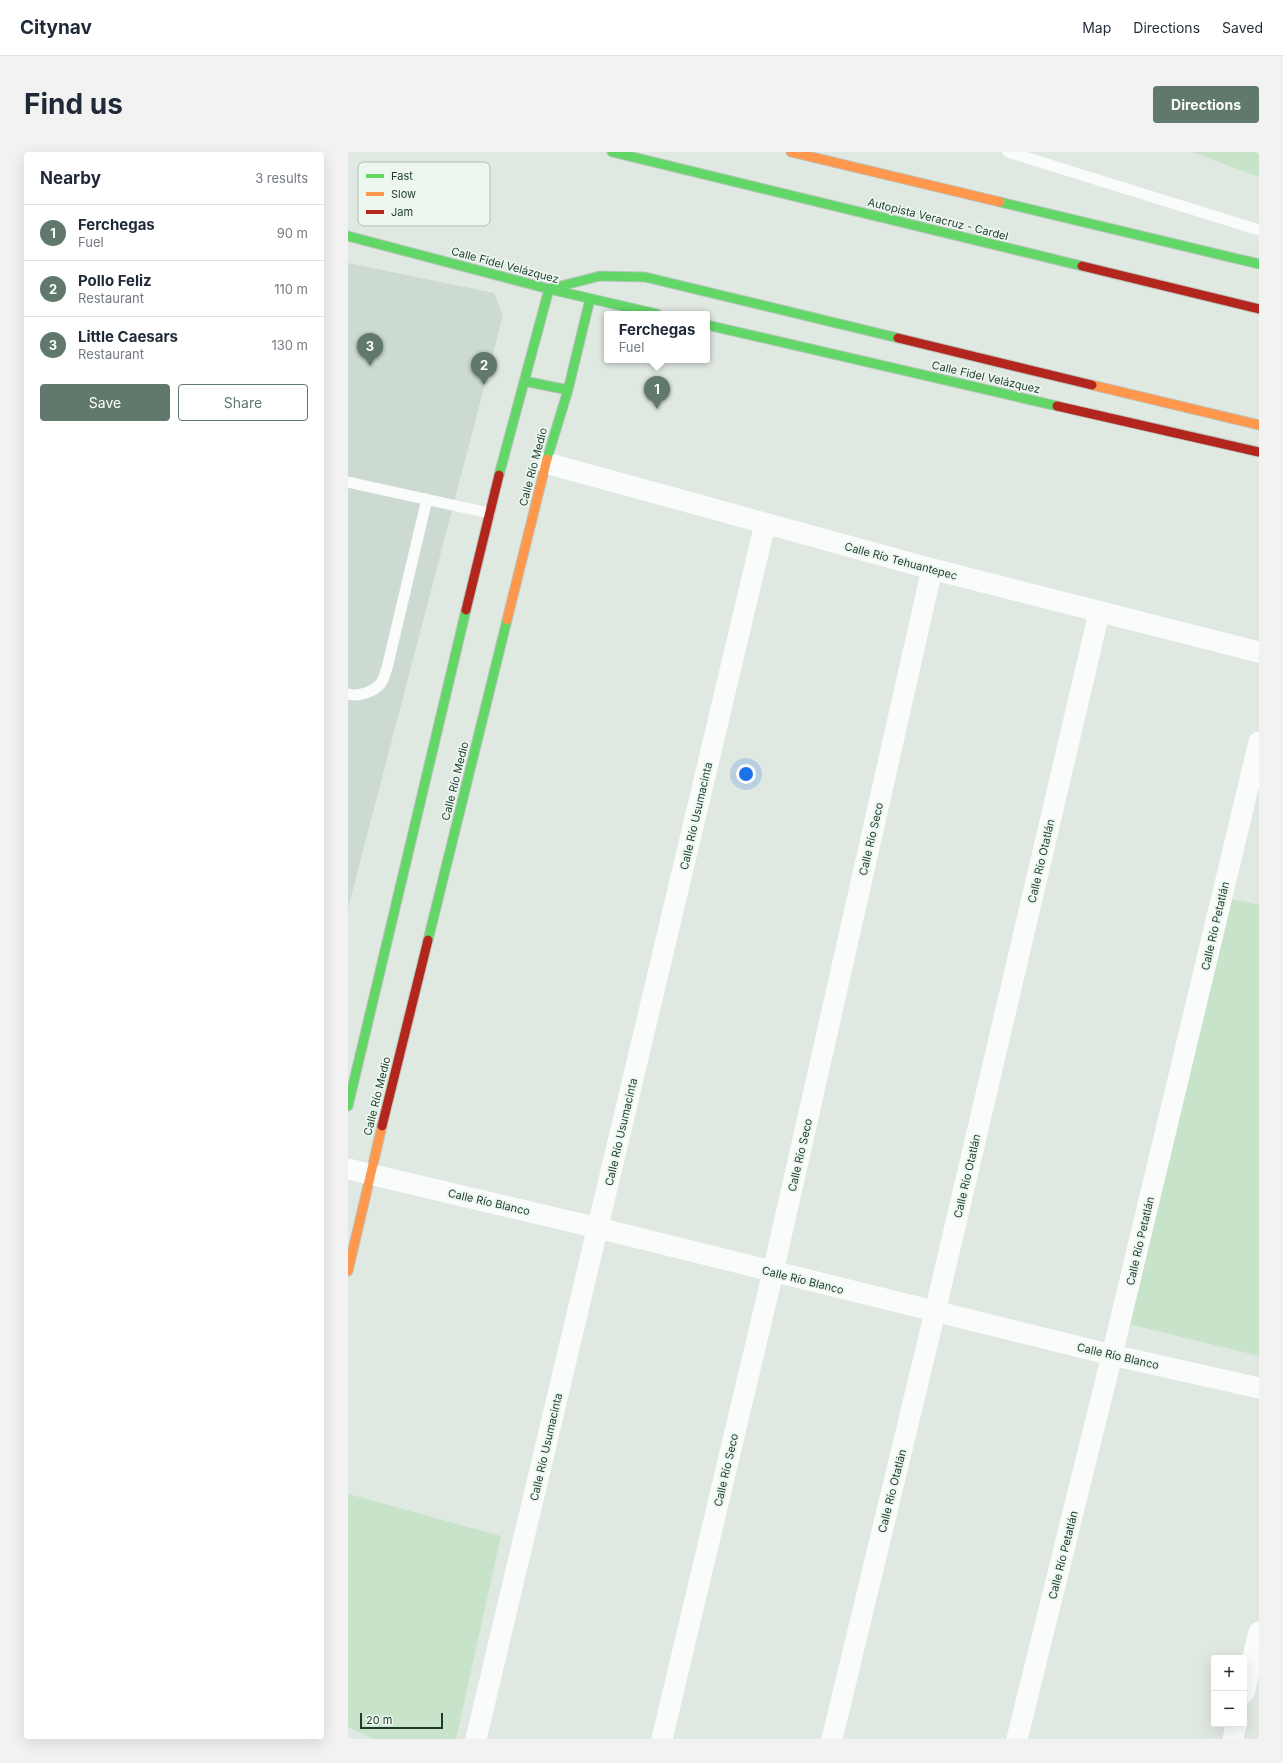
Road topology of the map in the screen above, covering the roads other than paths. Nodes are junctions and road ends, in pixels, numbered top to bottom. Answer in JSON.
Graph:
{"nodes":[{"id":1,"x":612,"y":152,"type":"edge"},
{"id":2,"x":791,"y":152,"type":"edge"},
{"id":3,"x":1008,"y":152,"type":"edge"},
{"id":4,"x":1259,"y":230,"type":"edge"},
{"id":5,"x":348,"y":236,"type":"edge"},
{"id":6,"x":1259,"y":264,"type":"edge"},
{"id":7,"x":550,"y":289,"type":"junction"},
{"id":8,"x":590,"y":299,"type":"junction"},
{"id":9,"x":1259,"y":309,"type":"edge"},
{"id":10,"x":644,"y":311,"type":"edge"},
{"id":11,"x":710,"y":327,"type":"edge"},
{"id":12,"x":524,"y":381,"type":"junction"},
{"id":13,"x":568,"y":390,"type":"junction"},
{"id":14,"x":1259,"y":425,"type":"edge"},
{"id":15,"x":1259,"y":452,"type":"edge"},
{"id":16,"x":546,"y":463,"type":"junction"},
{"id":17,"x":348,"y":482,"type":"edge"},
{"id":18,"x":427,"y":499,"type":"junction"},
{"id":19,"x":489,"y":513,"type":"junction"},
{"id":20,"x":765,"y":524,"type":"junction"},
{"id":21,"x":932,"y":569,"type":"junction"},
{"id":22,"x":1099,"y":613,"type":"junction"},
{"id":23,"x":1259,"y":652,"type":"edge"},
{"id":24,"x":348,"y":694,"type":"edge"},
{"id":25,"x":1259,"y":742,"type":"edge"},
{"id":26,"x":348,"y":1106,"type":"edge"},
{"id":27,"x":348,"y":1169,"type":"edge"},
{"id":28,"x":370,"y":1173,"type":"junction"},
{"id":29,"x":598,"y":1228,"type":"junction"},
{"id":30,"x":348,"y":1271,"type":"edge"},
{"id":31,"x":773,"y":1272,"type":"junction"},
{"id":32,"x":935,"y":1312,"type":"junction"},
{"id":33,"x":1112,"y":1356,"type":"junction"},
{"id":34,"x":1259,"y":1388,"type":"edge"},
{"id":35,"x":1259,"y":1632,"type":"edge"},
{"id":36,"x":1244,"y":1691,"type":"edge"},
{"id":37,"x":1235,"y":1727,"type":"edge"},
{"id":38,"x":476,"y":1739,"type":"edge"},
{"id":39,"x":662,"y":1739,"type":"edge"},
{"id":40,"x":832,"y":1739,"type":"edge"},
{"id":41,"x":1017,"y":1739,"type":"edge"},
{"id":42,"x":1233,"y":1739,"type":"edge"}],
"edges":[{"from":1,"to":9,"type":"main road","name":"Autopista Veracruz - Cardel"},
{"from":2,"to":6,"type":"main road"},
{"from":3,"to":4,"type":"lane"},
{"from":5,"to":7,"type":"main road","name":"Calle Fidel Velázquez"},
{"from":7,"to":8,"type":"main road","name":"Calle Fidel Velázquez"},
{"from":7,"to":12,"type":"main road"},
{"from":7,"to":14,"type":"main road"},
{"from":8,"to":10,"type":"main road","name":"Calle Fidel Velázquez"},
{"from":8,"to":13,"type":"main road","name":"Calle Río Medio"},
{"from":11,"to":15,"type":"main road","name":"Calle Fidel Velázquez"},
{"from":12,"to":13,"type":"main road"},
{"from":12,"to":19,"type":"main road"},
{"from":13,"to":16,"type":"main road","name":"Calle Río Medio"},
{"from":16,"to":20,"type":"street","name":"Calle Río Tehuantepec"},
{"from":16,"to":28,"type":"main road","name":"Calle Río Medio"},
{"from":17,"to":18,"type":"lane"},
{"from":18,"to":19,"type":"lane"},
{"from":18,"to":24,"type":"lane"},
{"from":19,"to":26,"type":"main road"},
{"from":20,"to":21,"type":"street","name":"Calle Río Tehuantepec"},
{"from":20,"to":29,"type":"street","name":"Calle Río Usumacinta"},
{"from":21,"to":22,"type":"street","name":"Calle Río Tehuantepec"},
{"from":21,"to":31,"type":"street","name":"Calle Río Seco"},
{"from":22,"to":23,"type":"street","name":"Calle Río Tehuantepec"},
{"from":22,"to":32,"type":"street","name":"Calle Río Otatlán"},
{"from":25,"to":33,"type":"street","name":"Calle Río Petatlán"},
{"from":27,"to":28,"type":"street","name":"Calle Río Blanco"},
{"from":28,"to":29,"type":"street","name":"Calle Río Blanco"},
{"from":28,"to":30,"type":"main road","name":"Calle Río Medio"},
{"from":29,"to":31,"type":"street","name":"Calle Río Blanco"},
{"from":29,"to":38,"type":"street","name":"Calle Río Usumacinta"},
{"from":31,"to":32,"type":"street","name":"Calle Río Blanco"},
{"from":31,"to":39,"type":"street","name":"Calle Río Seco"},
{"from":32,"to":33,"type":"street","name":"Calle Río Blanco"},
{"from":32,"to":40,"type":"street","name":"Calle Río Otatlán"},
{"from":33,"to":34,"type":"street","name":"Calle Río Blanco"},
{"from":33,"to":41,"type":"street","name":"Calle Río Petatlán"},
{"from":35,"to":36,"type":"street"},
{"from":37,"to":42,"type":"street"}]}
